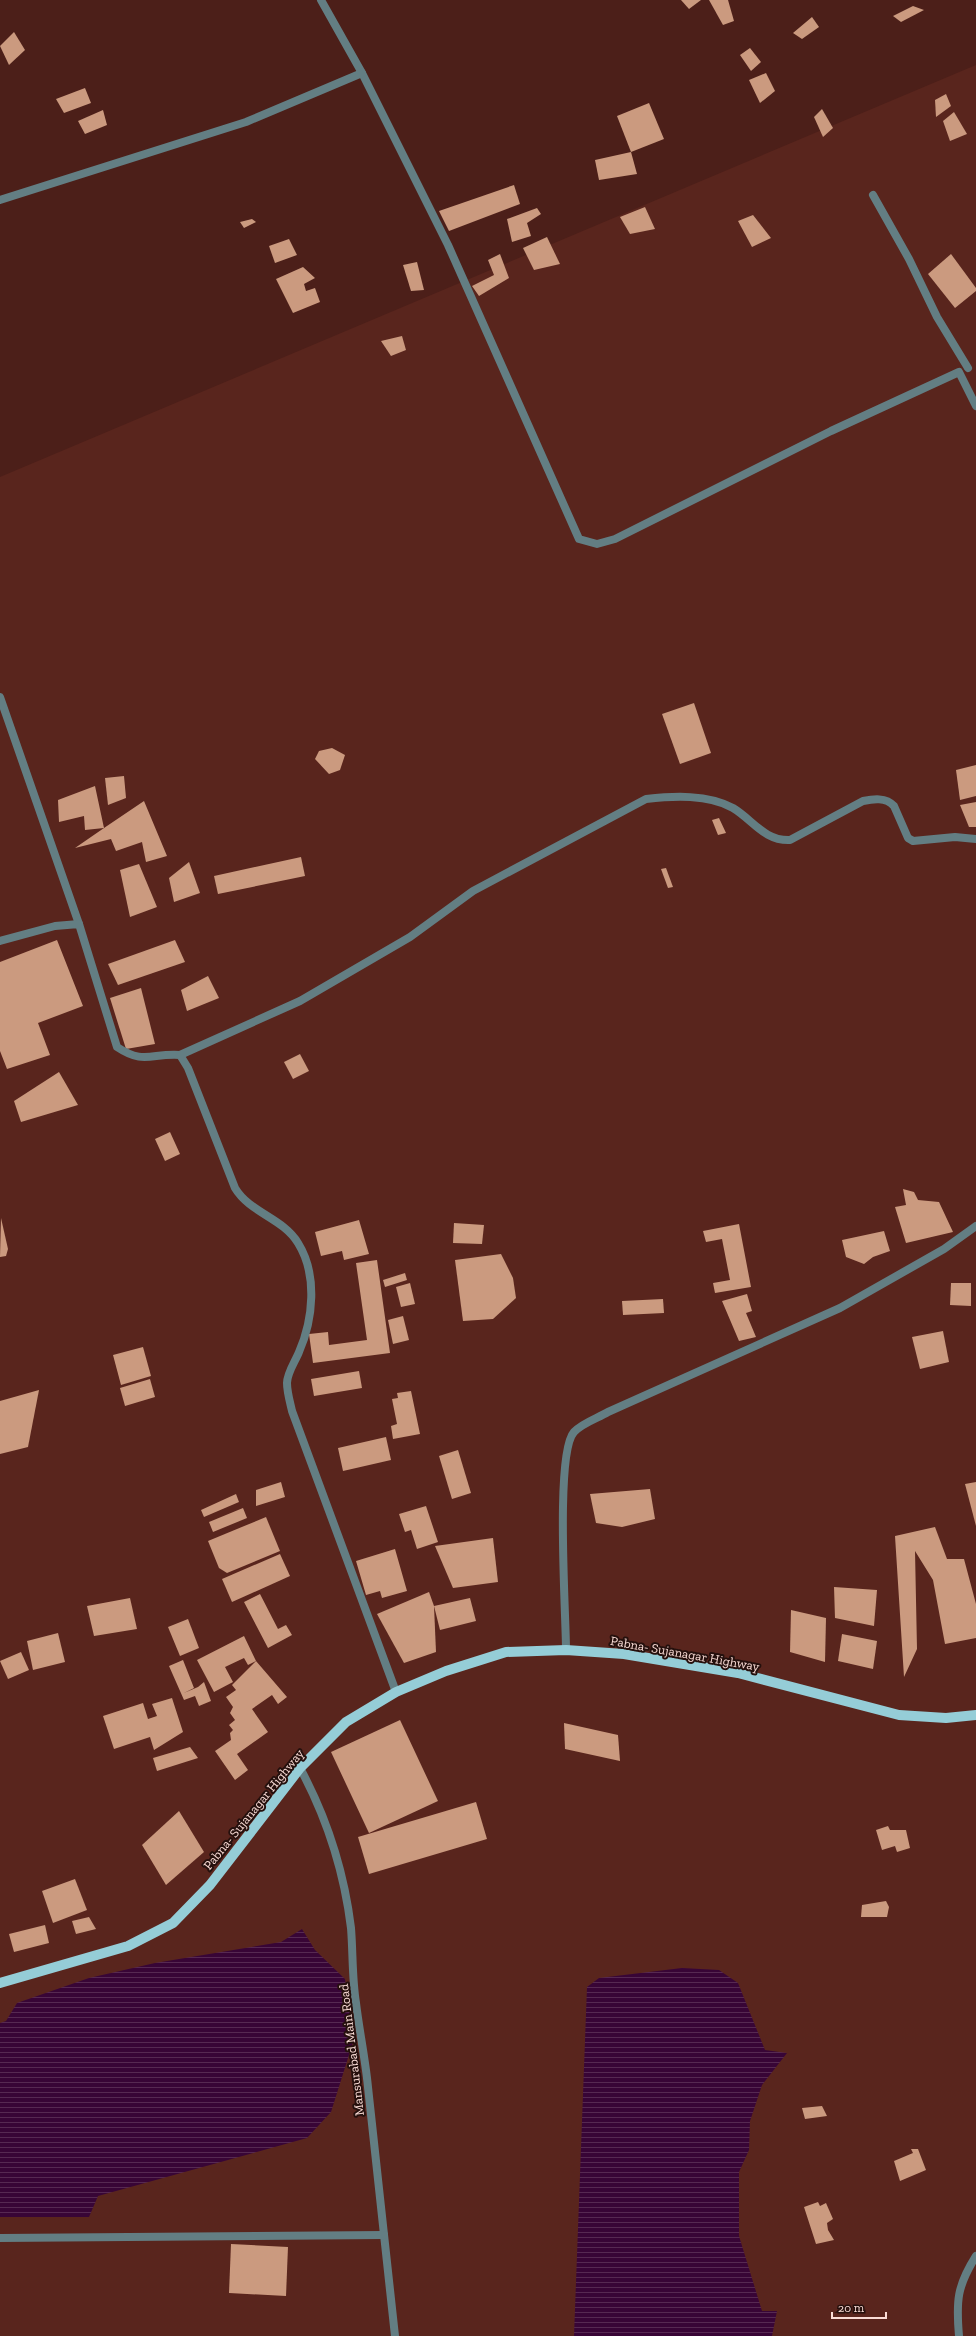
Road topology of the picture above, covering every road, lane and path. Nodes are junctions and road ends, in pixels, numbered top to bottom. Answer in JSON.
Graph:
{"nodes":[{"id":1,"x":321,"y":0,"type":"edge"},
{"id":2,"x":362,"y":73,"type":"junction"},
{"id":3,"x":873,"y":195,"type":"dead end"},
{"id":4,"x":0,"y":200,"type":"edge"},
{"id":5,"x":976,"y":363,"type":"edge"},
{"id":6,"x":968,"y":368,"type":"junction"},
{"id":7,"x":958,"y":372,"type":"junction"},
{"id":8,"x":976,"y":406,"type":"edge"},
{"id":9,"x":0,"y":697,"type":"edge"},
{"id":10,"x":976,"y":839,"type":"edge"},
{"id":11,"x":79,"y":924,"type":"junction"},
{"id":12,"x":0,"y":941,"type":"edge"},
{"id":13,"x":180,"y":1055,"type":"junction"},
{"id":14,"x":976,"y":1226,"type":"edge"},
{"id":15,"x":566,"y":1650,"type":"junction"},
{"id":16,"x":396,"y":1692,"type":"junction"},
{"id":17,"x":976,"y":1715,"type":"edge"},
{"id":18,"x":300,"y":1768,"type":"junction"},
{"id":19,"x":0,"y":1983,"type":"edge"},
{"id":20,"x":384,"y":2235,"type":"junction"},
{"id":21,"x":0,"y":2238,"type":"edge"},
{"id":22,"x":976,"y":2256,"type":"edge"},
{"id":23,"x":395,"y":2336,"type":"edge"},
{"id":24,"x":959,"y":2336,"type":"edge"}],
"edges":[{"from":1,"to":2,"type":"street"},
{"from":2,"to":4,"type":"street"},
{"from":2,"to":7,"type":"street"},
{"from":3,"to":6,"type":"street"},
{"from":5,"to":6,"type":"street"},
{"from":6,"to":7,"type":"street"},
{"from":7,"to":8,"type":"street"},
{"from":9,"to":11,"type":"street"},
{"from":10,"to":13,"type":"street"},
{"from":11,"to":12,"type":"street"},
{"from":11,"to":13,"type":"street"},
{"from":13,"to":16,"type":"street"},
{"from":14,"to":15,"type":"street"},
{"from":15,"to":16,"type":"main road","name":"Pabna- Sujanagar Highway"},
{"from":15,"to":17,"type":"main road","name":"Pabna- Sujanagar Highway"},
{"from":16,"to":18,"type":"main road","name":"Pabna- Sujanagar Highway"},
{"from":18,"to":19,"type":"main road","name":"Pabna- Sujanagar Highway"},
{"from":18,"to":20,"type":"street","name":"Mansurabad Main Road"},
{"from":20,"to":21,"type":"street"},
{"from":20,"to":23,"type":"street","name":"Mansurabad Main Road"},
{"from":22,"to":24,"type":"street"}]}
